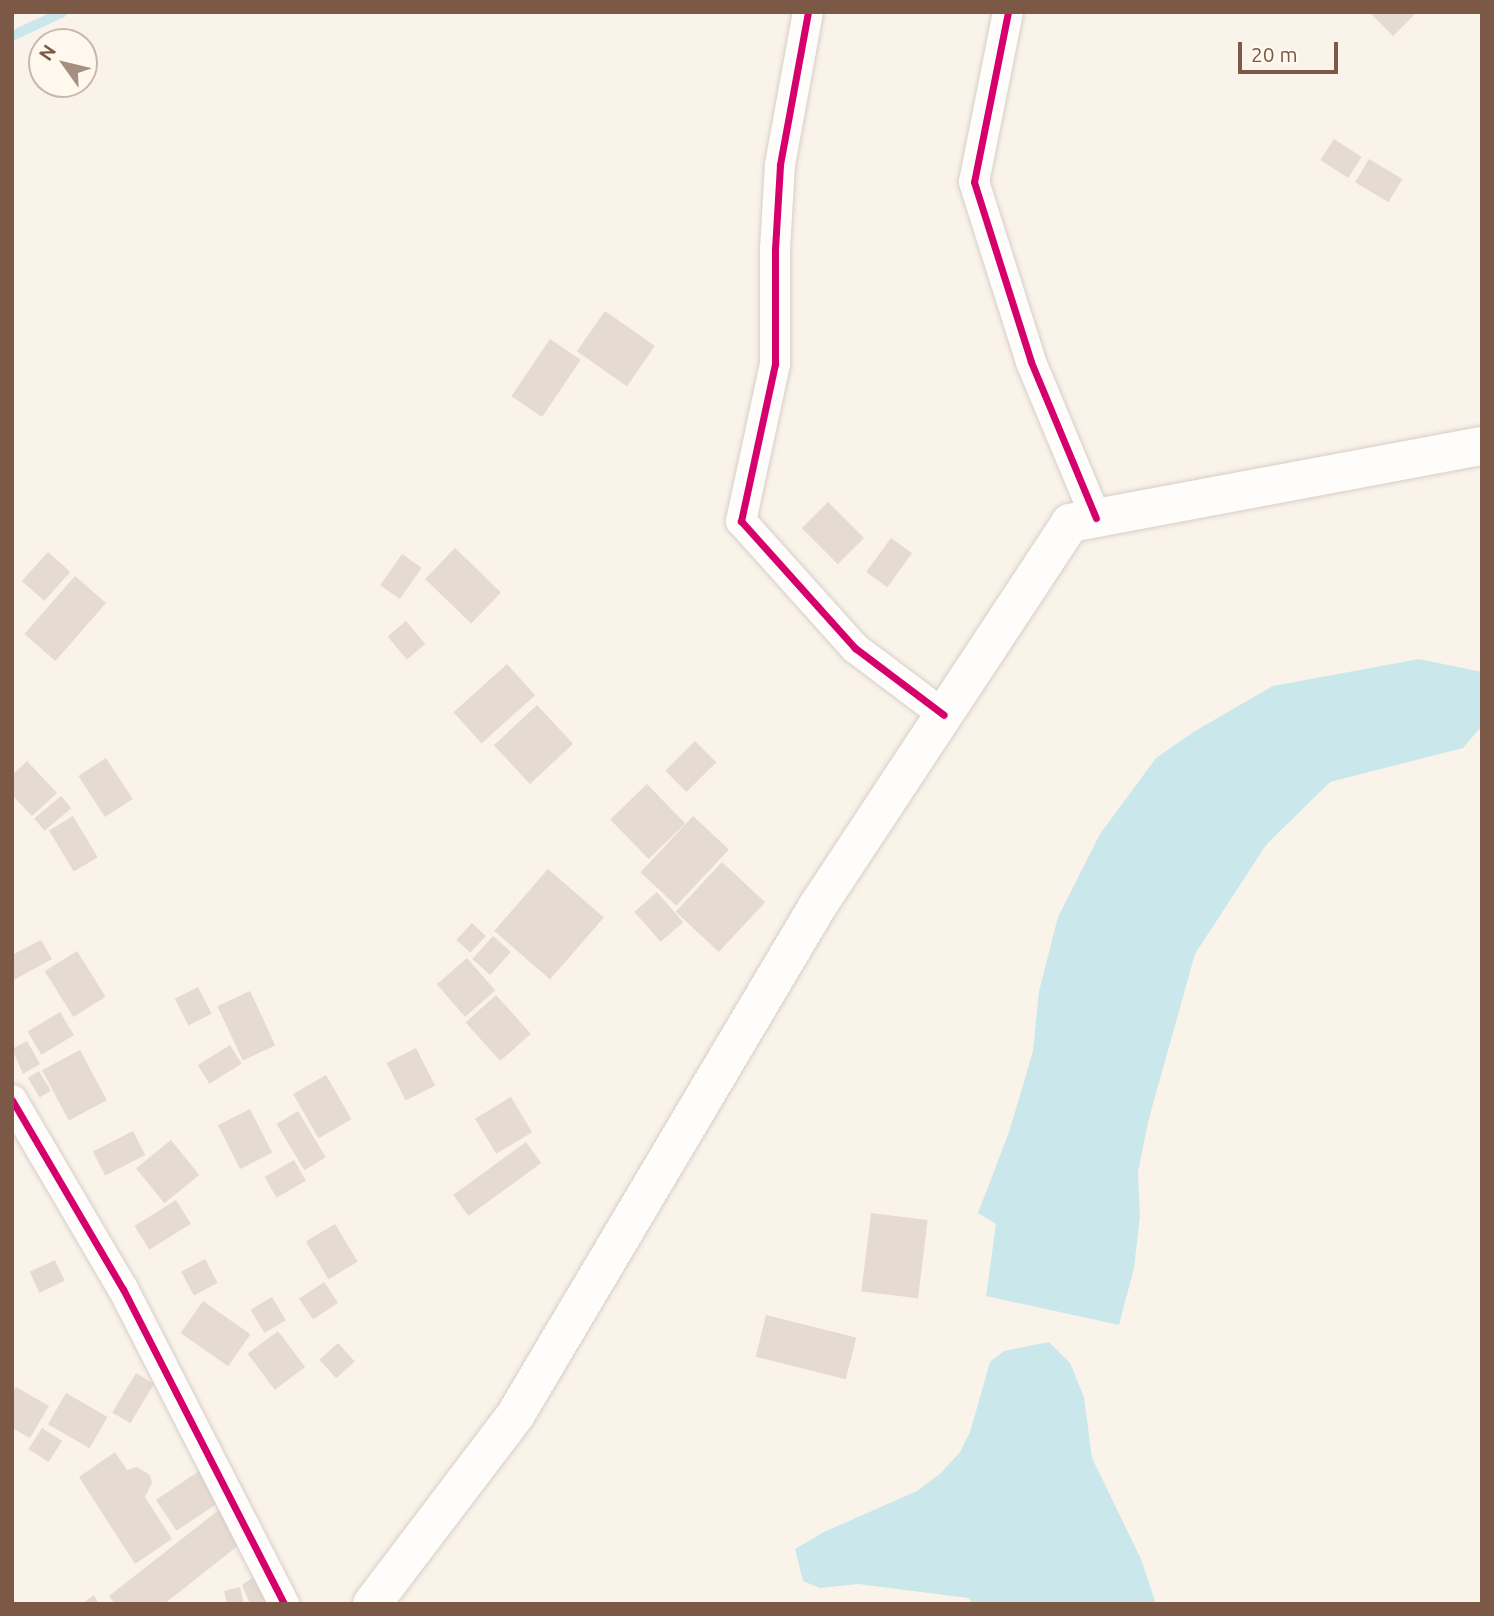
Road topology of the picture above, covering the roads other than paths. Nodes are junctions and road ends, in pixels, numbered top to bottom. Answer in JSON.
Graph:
{"nodes":[{"id":1,"x":808,"y":12,"type":"edge"},
{"id":2,"x":1008,"y":12,"type":"edge"},
{"id":3,"x":1482,"y":446,"type":"edge"},
{"id":4,"x":1096,"y":518,"type":"junction"},
{"id":5,"x":944,"y":715,"type":"junction"},
{"id":6,"x":12,"y":1100,"type":"edge"},
{"id":7,"x":284,"y":1604,"type":"edge"},
{"id":8,"x":372,"y":1604,"type":"edge"}],
"edges":[{"from":1,"to":5,"type":"street"},
{"from":2,"to":4,"type":"street"},
{"from":3,"to":4,"type":"main road"},
{"from":4,"to":5,"type":"main road"},
{"from":5,"to":8,"type":"main road"},
{"from":6,"to":7,"type":"street"}]}
